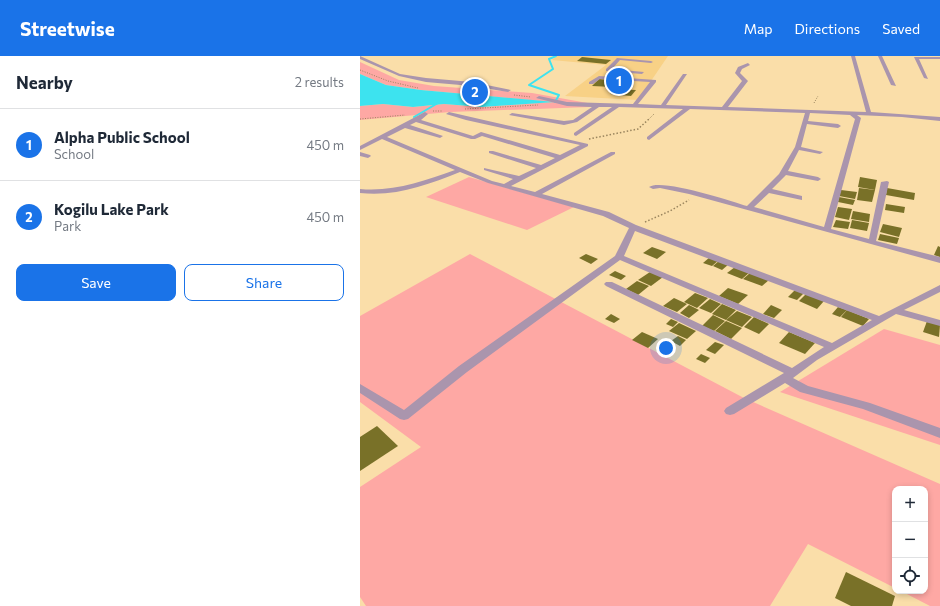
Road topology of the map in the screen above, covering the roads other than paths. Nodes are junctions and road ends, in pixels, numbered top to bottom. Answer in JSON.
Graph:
{"nodes":[{"id":1,"x":655,"y":56,"type":"edge"},
{"id":2,"x":853,"y":56,"type":"edge"},
{"id":3,"x":880,"y":56,"type":"edge"},
{"id":4,"x":360,"y":57,"type":"edge"},
{"id":5,"x":940,"y":58,"type":"edge"},
{"id":6,"x":651,"y":62,"type":"junction"},
{"id":7,"x":748,"y":64,"type":"dead end"},
{"id":8,"x":642,"y":73,"type":"junction"},
{"id":9,"x":686,"y":75,"type":"dead end"},
{"id":10,"x":926,"y":78,"type":"dead end"},
{"id":11,"x":637,"y":80,"type":"junction"},
{"id":12,"x":591,"y":83,"type":"dead end"},
{"id":13,"x":894,"y":85,"type":"dead end"},
{"id":14,"x":508,"y":90,"type":"dead end"},
{"id":15,"x":539,"y":98,"type":"dead end"},
{"id":16,"x":598,"y":105,"type":"junction"},
{"id":17,"x":635,"y":105,"type":"junction"},
{"id":18,"x":619,"y":106,"type":"junction"},
{"id":19,"x":663,"y":106,"type":"junction"},
{"id":20,"x":690,"y":107,"type":"junction"},
{"id":21,"x":724,"y":108,"type":"junction"},
{"id":22,"x":808,"y":112,"type":"junction"},
{"id":23,"x":424,"y":114,"type":"dead end"},
{"id":24,"x":449,"y":114,"type":"dead end"},
{"id":25,"x":852,"y":114,"type":"junction"},
{"id":26,"x":869,"y":114,"type":"junction"},
{"id":27,"x":512,"y":115,"type":"dead end"},
{"id":28,"x":940,"y":119,"type":"edge"},
{"id":29,"x":416,"y":120,"type":"junction"},
{"id":30,"x":805,"y":122,"type":"junction"},
{"id":31,"x":405,"y":126,"type":"junction"},
{"id":32,"x":838,"y":126,"type":"dead end"},
{"id":33,"x":576,"y":134,"type":"dead end"},
{"id":34,"x":440,"y":136,"type":"dead end"},
{"id":35,"x":382,"y":138,"type":"junction"},
{"id":36,"x":649,"y":138,"type":"dead end"},
{"id":37,"x":360,"y":148,"type":"edge"},
{"id":38,"x":797,"y":148,"type":"junction"},
{"id":39,"x":491,"y":152,"type":"dead end"},
{"id":40,"x":820,"y":152,"type":"dead end"},
{"id":41,"x":613,"y":153,"type":"dead end"},
{"id":42,"x":360,"y":154,"type":"edge"},
{"id":43,"x":368,"y":156,"type":"dead end"},
{"id":44,"x":562,"y":158,"type":"junction"},
{"id":45,"x":543,"y":168,"type":"junction"},
{"id":46,"x":486,"y":169,"type":"dead end"},
{"id":47,"x":460,"y":170,"type":"junction"},
{"id":48,"x":783,"y":172,"type":"junction"},
{"id":49,"x":520,"y":179,"type":"junction"},
{"id":50,"x":818,"y":179,"type":"dead end"},
{"id":51,"x":885,"y":182,"type":"dead end"},
{"id":52,"x":505,"y":186,"type":"junction"},
{"id":53,"x":653,"y":187,"type":"dead end"},
{"id":54,"x":767,"y":190,"type":"junction"},
{"id":55,"x":360,"y":191,"type":"edge"},
{"id":56,"x":537,"y":194,"type":"junction"},
{"id":57,"x":799,"y":198,"type":"dead end"},
{"id":58,"x":749,"y":208,"type":"junction"},
{"id":59,"x":633,"y":227,"type":"junction"},
{"id":60,"x":827,"y":230,"type":"junction"},
{"id":61,"x":872,"y":242,"type":"junction"},
{"id":62,"x":618,"y":257,"type":"junction"},
{"id":63,"x":940,"y":260,"type":"edge"},
{"id":64,"x":609,"y":284,"type":"dead end"},
{"id":65,"x":940,"y":288,"type":"edge"},
{"id":66,"x":895,"y":311,"type":"junction"},
{"id":67,"x":880,"y":320,"type":"junction"},
{"id":68,"x":940,"y":323,"type":"edge"},
{"id":69,"x":833,"y":347,"type":"junction"},
{"id":70,"x":788,"y":375,"type":"junction"},
{"id":71,"x":360,"y":388,"type":"edge"},
{"id":72,"x":730,"y":411,"type":"dead end"},
{"id":73,"x":940,"y":433,"type":"edge"}],
"edges":[{"from":1,"to":6,"type":"street"},
{"from":2,"to":26,"type":"street"},
{"from":3,"to":13,"type":"street"},
{"from":4,"to":14,"type":"street"},
{"from":5,"to":10,"type":"street"},
{"from":6,"to":8,"type":"street"},
{"from":6,"to":8,"type":"street"},
{"from":7,"to":21,"type":"street"},
{"from":8,"to":11,"type":"street"},
{"from":9,"to":19,"type":"street"},
{"from":11,"to":12,"type":"street"},
{"from":11,"to":17,"type":"street"},
{"from":15,"to":16,"type":"street"},
{"from":16,"to":18,"type":"street"},
{"from":16,"to":27,"type":"street"},
{"from":17,"to":18,"type":"street"},
{"from":17,"to":19,"type":"street"},
{"from":18,"to":33,"type":"street"},
{"from":19,"to":20,"type":"street"},
{"from":20,"to":21,"type":"street"},
{"from":20,"to":36,"type":"street"},
{"from":21,"to":22,"type":"street"},
{"from":22,"to":25,"type":"street"},
{"from":22,"to":30,"type":"street"},
{"from":23,"to":29,"type":"street"},
{"from":24,"to":44,"type":"street"},
{"from":25,"to":26,"type":"street"},
{"from":25,"to":60,"type":"street"},
{"from":26,"to":28,"type":"street"},
{"from":29,"to":31,"type":"street"},
{"from":29,"to":44,"type":"street"},
{"from":30,"to":32,"type":"street"},
{"from":30,"to":38,"type":"street"},
{"from":31,"to":34,"type":"street"},
{"from":31,"to":35,"type":"street"},
{"from":35,"to":37,"type":"street"},
{"from":35,"to":47,"type":"street"},
{"from":38,"to":40,"type":"street"},
{"from":38,"to":48,"type":"street"},
{"from":39,"to":45,"type":"street"},
{"from":41,"to":56,"type":"street"},
{"from":42,"to":43,"type":"street"},
{"from":44,"to":45,"type":"street"},
{"from":45,"to":49,"type":"street"},
{"from":46,"to":49,"type":"street"},
{"from":47,"to":52,"type":"street"},
{"from":47,"to":55,"type":"street"},
{"from":48,"to":50,"type":"street"},
{"from":48,"to":54,"type":"street"},
{"from":49,"to":52,"type":"street"},
{"from":51,"to":61,"type":"street"},
{"from":52,"to":56,"type":"street"},
{"from":53,"to":58,"type":"street"},
{"from":54,"to":57,"type":"street"},
{"from":54,"to":58,"type":"street"},
{"from":56,"to":59,"type":"street"},
{"from":58,"to":60,"type":"street"},
{"from":59,"to":62,"type":"street"},
{"from":59,"to":67,"type":"street"},
{"from":60,"to":61,"type":"street"},
{"from":61,"to":63,"type":"street"},
{"from":62,"to":69,"type":"street"},
{"from":62,"to":71,"type":"street"},
{"from":64,"to":70,"type":"street"},
{"from":65,"to":66,"type":"street"},
{"from":66,"to":67,"type":"street"},
{"from":66,"to":68,"type":"street"},
{"from":67,"to":69,"type":"street"},
{"from":69,"to":70,"type":"street"},
{"from":70,"to":72,"type":"street"},
{"from":70,"to":73,"type":"street"}]}
